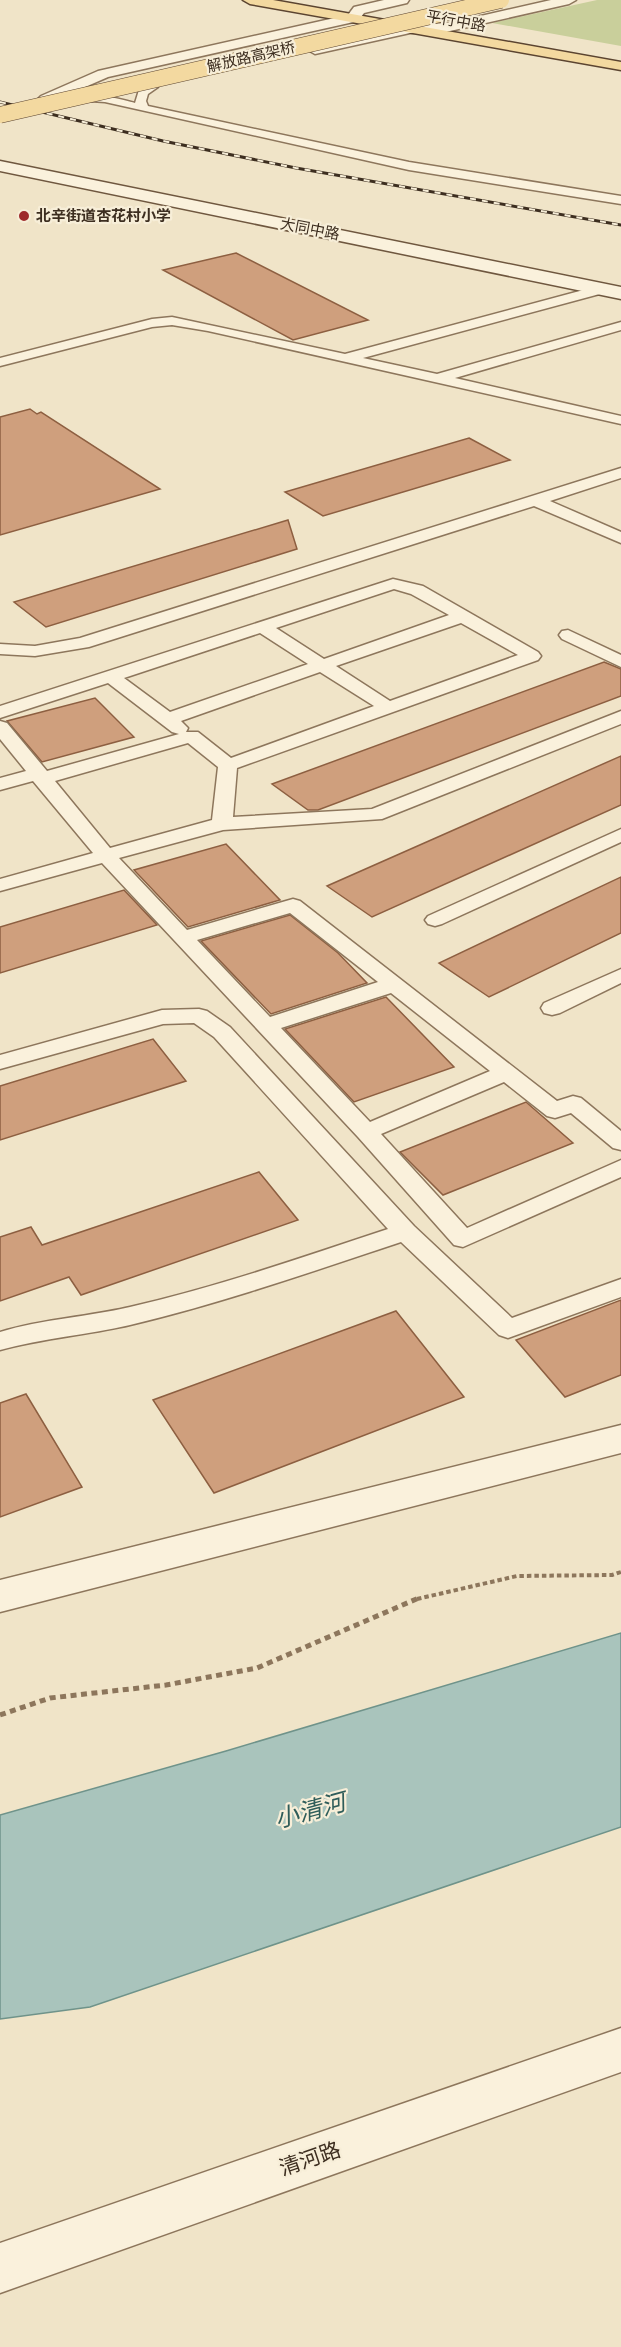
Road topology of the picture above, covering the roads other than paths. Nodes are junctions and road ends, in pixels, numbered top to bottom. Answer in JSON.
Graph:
{"nodes":[{"id":1,"x":250,"y":0,"type":"edge"},
{"id":2,"x":302,"y":0,"type":"edge"},
{"id":3,"x":402,"y":0,"type":"edge"},
{"id":4,"x":456,"y":0,"type":"edge"},
{"id":5,"x":501,"y":0,"type":"edge"},
{"id":6,"x":569,"y":0,"type":"edge"},
{"id":7,"x":356,"y":14,"type":"junction"},
{"id":8,"x":450,"y":27,"type":"junction"},
{"id":9,"x":410,"y":29,"type":"junction"},
{"id":10,"x":621,"y":56,"type":"edge"},
{"id":11,"x":621,"y":66,"type":"edge"},
{"id":12,"x":153,"y":87,"type":"junction"},
{"id":13,"x":66,"y":97,"type":"junction"},
{"id":14,"x":0,"y":103,"type":"edge"},
{"id":15,"x":143,"y":108,"type":"junction"},
{"id":16,"x":0,"y":115,"type":"edge"},
{"id":17,"x":0,"y":154,"type":"edge"},
{"id":18,"x":0,"y":166,"type":"edge"},
{"id":19,"x":621,"y":200,"type":"edge"},
{"id":20,"x":621,"y":278,"type":"edge"},
{"id":21,"x":602,"y":289,"type":"junction"},
{"id":22,"x":621,"y":293,"type":"edge"},
{"id":23,"x":621,"y":326,"type":"edge"},
{"id":24,"x":344,"y":358,"type":"junction"},
{"id":25,"x":0,"y":362,"type":"edge"},
{"id":26,"x":438,"y":379,"type":"junction"},
{"id":27,"x":621,"y":420,"type":"edge"},
{"id":28,"x":621,"y":473,"type":"edge"},
{"id":29,"x":536,"y":500,"type":"junction"},
{"id":30,"x":621,"y":538,"type":"edge"},
{"id":31,"x":464,"y":616,"type":"junction"},
{"id":32,"x":262,"y":627,"type":"junction"},
{"id":33,"x":568,"y":635,"type":"dead end"},
{"id":34,"x":0,"y":649,"type":"edge"},
{"id":35,"x":621,"y":662,"type":"edge"},
{"id":36,"x":325,"y":666,"type":"junction"},
{"id":37,"x":110,"y":676,"type":"junction"},
{"id":38,"x":388,"y":707,"type":"junction"},
{"id":39,"x":0,"y":712,"type":"edge"},
{"id":40,"x":621,"y":717,"type":"edge"},
{"id":41,"x":168,"y":719,"type":"junction"},
{"id":42,"x":0,"y":726,"type":"edge"},
{"id":43,"x":191,"y":736,"type":"junction"},
{"id":44,"x":228,"y":765,"type":"junction"},
{"id":45,"x":39,"y":777,"type":"junction"},
{"id":46,"x":0,"y":784,"type":"edge"},
{"id":47,"x":222,"y":824,"type":"junction"},
{"id":48,"x":621,"y":835,"type":"edge"},
{"id":49,"x":105,"y":855,"type":"junction"},
{"id":50,"x":0,"y":885,"type":"edge"},
{"id":51,"x":435,"y":920,"type":"dead end"},
{"id":52,"x":181,"y":938,"type":"junction"},
{"id":53,"x":621,"y":975,"type":"edge"},
{"id":54,"x":395,"y":984,"type":"junction"},
{"id":55,"x":552,"y":1008,"type":"dead end"},
{"id":56,"x":266,"y":1026,"type":"junction"},
{"id":57,"x":0,"y":1062,"type":"edge"},
{"id":58,"x":506,"y":1073,"type":"junction"},
{"id":59,"x":366,"y":1132,"type":"junction"},
{"id":60,"x":621,"y":1143,"type":"edge"},
{"id":61,"x":621,"y":1168,"type":"edge"},
{"id":62,"x":405,"y":1232,"type":"junction"},
{"id":63,"x":621,"y":1288,"type":"edge"},
{"id":64,"x":0,"y":1341,"type":"edge"},
{"id":65,"x":621,"y":1439,"type":"edge"},
{"id":66,"x":0,"y":1596,"type":"edge"},
{"id":67,"x":621,"y":2050,"type":"edge"},
{"id":68,"x":0,"y":2268,"type":"edge"}],
"edges":[{"from":1,"to":7,"type":"main road","name":"平行中路"},
{"from":2,"to":7,"type":"main road","name":"平行中路"},
{"from":3,"to":7,"type":"street"},
{"from":4,"to":14,"type":"main road","name":"解放路高架桥"},
{"from":5,"to":16,"type":"main road","name":"解放路高架桥","bridge":true},
{"from":6,"to":8,"type":"street"},
{"from":7,"to":8,"type":"main road","name":"平行中路"},
{"from":7,"to":9,"type":"main road","name":"平行中路"},
{"from":7,"to":13,"type":"street"},
{"from":8,"to":9,"type":"street"},
{"from":8,"to":10,"type":"main road","name":"平行中路"},
{"from":9,"to":11,"type":"main road","name":"平行中路"},
{"from":9,"to":12,"type":"street"},
{"from":12,"to":13,"type":"street"},
{"from":12,"to":15,"type":"lane"},
{"from":13,"to":15,"type":"lane"},
{"from":15,"to":19,"type":"lane"},
{"from":17,"to":20,"type":"street","name":"大同中路"},
{"from":18,"to":21,"type":"street","name":"大同中路"},
{"from":21,"to":22,"type":"street","name":"大同中路"},
{"from":21,"to":24,"type":"lane"},
{"from":23,"to":26,"type":"lane"},
{"from":24,"to":25,"type":"lane"},
{"from":24,"to":26,"type":"lane"},
{"from":26,"to":27,"type":"lane"},
{"from":28,"to":29,"type":"lane"},
{"from":29,"to":30,"type":"lane"},
{"from":29,"to":34,"type":"lane"},
{"from":31,"to":32,"type":"lane"},
{"from":31,"to":36,"type":"lane"},
{"from":31,"to":38,"type":"lane"},
{"from":32,"to":36,"type":"lane"},
{"from":32,"to":37,"type":"lane"},
{"from":33,"to":35,"type":"lane"},
{"from":36,"to":38,"type":"lane"},
{"from":36,"to":41,"type":"lane"},
{"from":37,"to":39,"type":"lane"},
{"from":37,"to":41,"type":"lane"},
{"from":38,"to":44,"type":"lane"},
{"from":40,"to":47,"type":"lane"},
{"from":41,"to":43,"type":"lane"},
{"from":42,"to":45,"type":"lane"},
{"from":43,"to":44,"type":"lane"},
{"from":43,"to":45,"type":"lane"},
{"from":44,"to":47,"type":"lane"},
{"from":45,"to":46,"type":"lane"},
{"from":45,"to":49,"type":"lane"},
{"from":47,"to":49,"type":"lane"},
{"from":48,"to":51,"type":"lane"},
{"from":49,"to":50,"type":"lane"},
{"from":49,"to":52,"type":"lane"},
{"from":52,"to":54,"type":"lane"},
{"from":52,"to":56,"type":"lane"},
{"from":53,"to":55,"type":"lane"},
{"from":54,"to":56,"type":"lane"},
{"from":54,"to":58,"type":"lane"},
{"from":56,"to":59,"type":"lane"},
{"from":57,"to":62,"type":"lane"},
{"from":58,"to":59,"type":"lane"},
{"from":58,"to":60,"type":"lane"},
{"from":59,"to":61,"type":"lane"},
{"from":62,"to":63,"type":"lane"},
{"from":62,"to":64,"type":"lane"},
{"from":65,"to":66,"type":"street"},
{"from":67,"to":68,"type":"street","name":"清河路"}]}
